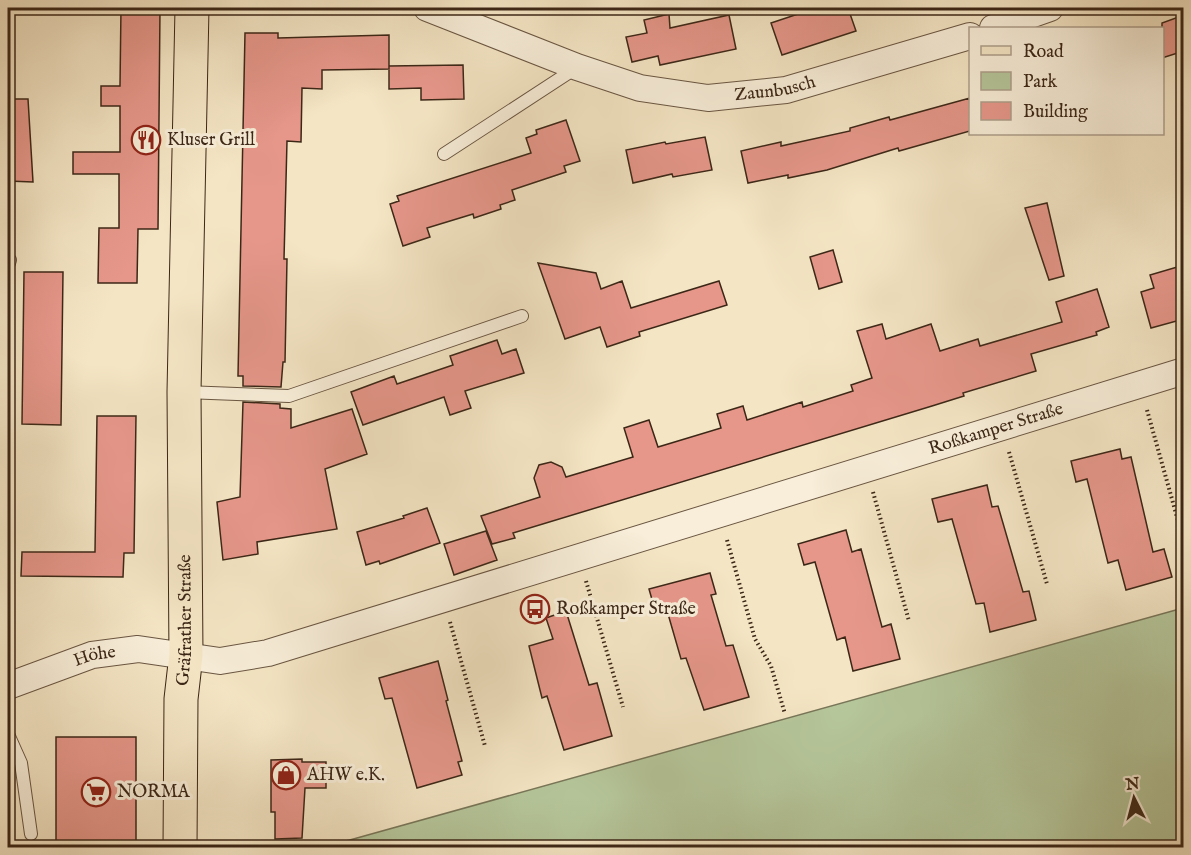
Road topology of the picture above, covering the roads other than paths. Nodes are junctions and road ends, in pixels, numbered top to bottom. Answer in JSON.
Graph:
{"nodes":[{"id":1,"x":192,"y":8,"type":"edge"},
{"id":2,"x":427,"y":8,"type":"edge"},
{"id":3,"x":1050,"y":8,"type":"edge"},
{"id":4,"x":996,"y":27,"type":"edge"},
{"id":5,"x":969,"y":36,"type":"edge"},
{"id":6,"x":577,"y":67,"type":"junction"},
{"id":7,"x":444,"y":154,"type":"dead end"},
{"id":8,"x":522,"y":315,"type":"dead end"},
{"id":9,"x":1184,"y":370,"type":"edge"},
{"id":10,"x":184,"y":392,"type":"junction"},
{"id":11,"x":186,"y":655,"type":"junction"},
{"id":12,"x":8,"y":686,"type":"edge"},
{"id":13,"x":8,"y":734,"type":"edge"},
{"id":14,"x":31,"y":834,"type":"dead end"},
{"id":15,"x":180,"y":848,"type":"edge"}],
"edges":[{"from":1,"to":10,"type":"main road","name":"Gräfrather Straße"},
{"from":2,"to":6,"type":"street","name":"Zaunbusch"},
{"from":3,"to":4,"type":"street"},
{"from":5,"to":6,"type":"street","name":"Zaunbusch"},
{"from":6,"to":7,"type":"lane"},
{"from":8,"to":10,"type":"lane"},
{"from":9,"to":11,"type":"street","name":"Roßkamper Straße"},
{"from":10,"to":11,"type":"main road","name":"Gräfrather Straße"},
{"from":11,"to":12,"type":"street","name":"Höhe"},
{"from":11,"to":15,"type":"main road","name":"Gräfrather Straße"},
{"from":13,"to":14,"type":"lane"}]}
